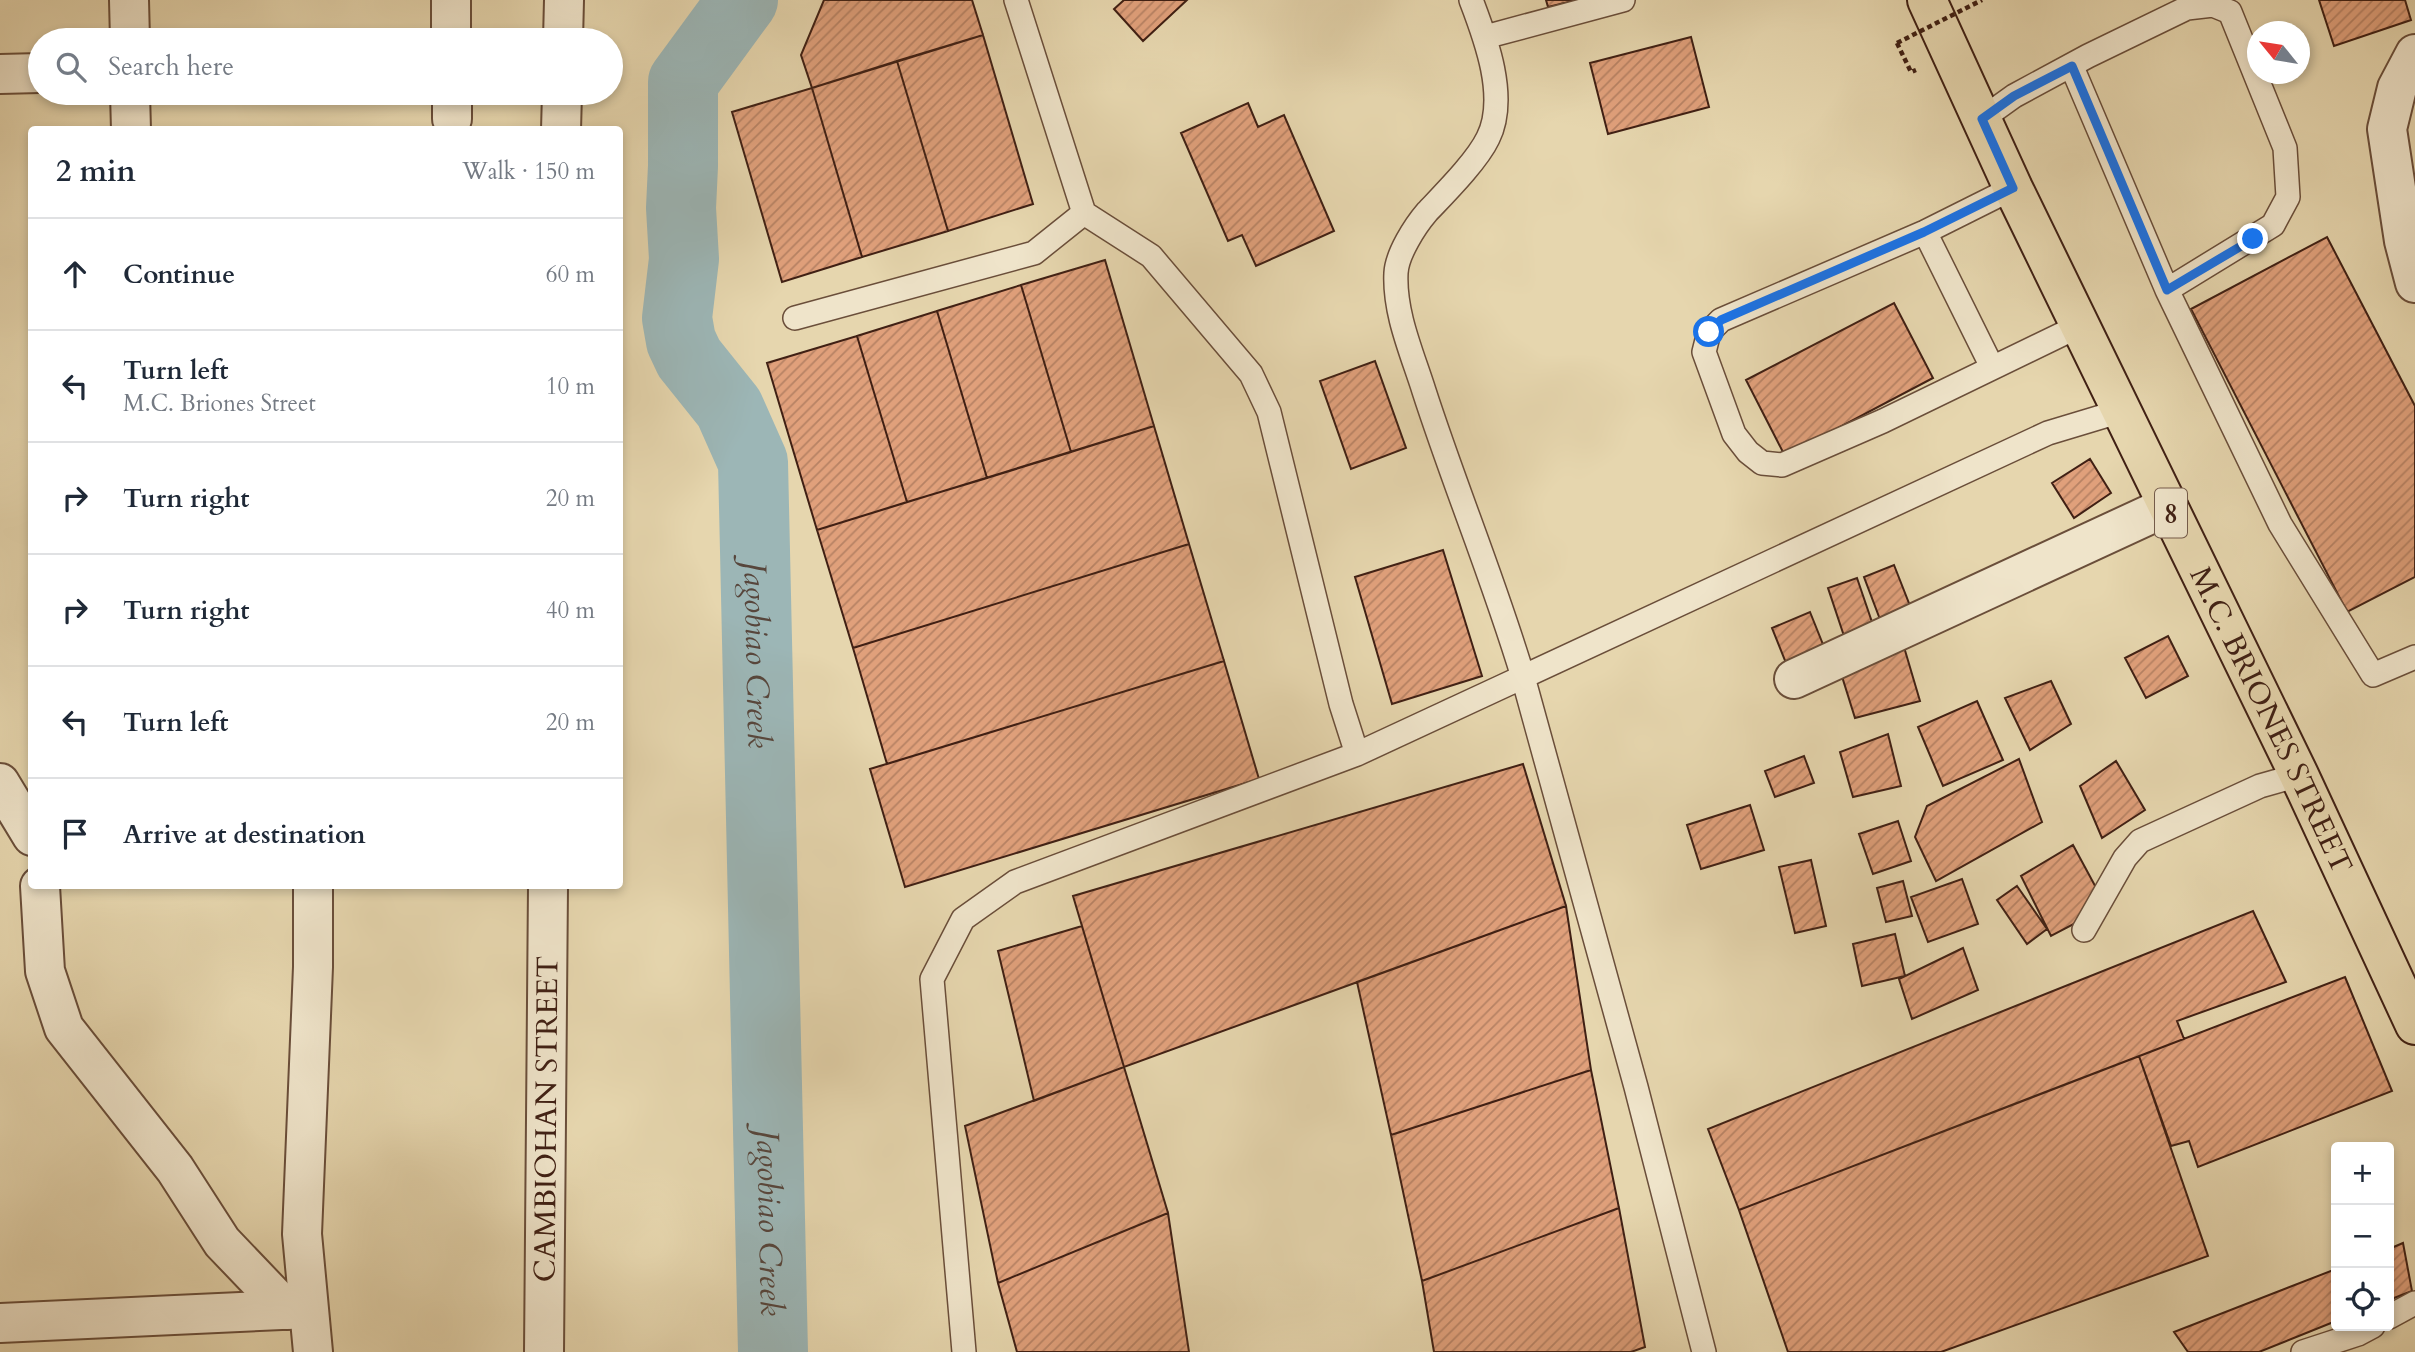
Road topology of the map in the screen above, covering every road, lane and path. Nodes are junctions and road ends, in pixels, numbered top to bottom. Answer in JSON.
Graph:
{"nodes":[{"id":1,"x":129,"y":0,"type":"edge"},
{"id":2,"x":451,"y":0,"type":"edge"},
{"id":3,"x":564,"y":0,"type":"edge"},
{"id":4,"x":1016,"y":0,"type":"edge"},
{"id":5,"x":1471,"y":0,"type":"edge"},
{"id":6,"x":1623,"y":0,"type":"edge"},
{"id":7,"x":1927,"y":0,"type":"edge"},
{"id":8,"x":1982,"y":0,"type":"edge"},
{"id":9,"x":130,"y":28,"type":"edge"},
{"id":10,"x":451,"y":28,"type":"edge"},
{"id":11,"x":564,"y":28,"type":"edge"},
{"id":12,"x":1485,"y":37,"type":"junction"},
{"id":13,"x":1897,"y":43,"type":"dead end"},
{"id":14,"x":2415,"y":54,"type":"edge"},
{"id":15,"x":2072,"y":66,"type":"junction"},
{"id":16,"x":28,"y":73,"type":"edge"},
{"id":17,"x":0,"y":74,"type":"edge"},
{"id":18,"x":130,"y":105,"type":"edge"},
{"id":19,"x":562,"y":105,"type":"edge"},
{"id":20,"x":1982,"y":119,"type":"junction"},
{"id":21,"x":131,"y":126,"type":"edge"},
{"id":22,"x":561,"y":126,"type":"edge"},
{"id":23,"x":2013,"y":188,"type":"junction"},
{"id":24,"x":1084,"y":213,"type":"junction"},
{"id":25,"x":1924,"y":232,"type":"junction"},
{"id":26,"x":2415,"y":284,"type":"edge"},
{"id":27,"x":2167,"y":290,"type":"junction"},
{"id":28,"x":795,"y":317,"type":"dead end"},
{"id":29,"x":2079,"y":326,"type":"junction"},
{"id":30,"x":1992,"y":368,"type":"junction"},
{"id":31,"x":2121,"y":411,"type":"junction"},
{"id":32,"x":2168,"y":506,"type":"junction"},
{"id":33,"x":2415,"y":657,"type":"edge"},
{"id":34,"x":1523,"y":677,"type":"junction"},
{"id":35,"x":1794,"y":679,"type":"dead end"},
{"id":36,"x":1357,"y":754,"type":"junction"},
{"id":37,"x":2299,"y":775,"type":"junction"},
{"id":38,"x":0,"y":783,"type":"edge"},
{"id":39,"x":28,"y":829,"type":"edge"},
{"id":40,"x":40,"y":889,"type":"edge"},
{"id":41,"x":313,"y":889,"type":"edge"},
{"id":42,"x":548,"y":889,"type":"edge"},
{"id":43,"x":2084,"y":930,"type":"dead end"},
{"id":44,"x":2415,"y":1025,"type":"edge"},
{"id":45,"x":2415,"y":1303,"type":"edge"},
{"id":46,"x":298,"y":1309,"type":"junction"},
{"id":47,"x":2394,"y":1314,"type":"edge"},
{"id":48,"x":0,"y":1323,"type":"edge"},
{"id":49,"x":2363,"y":1331,"type":"edge"},
{"id":50,"x":313,"y":1352,"type":"edge"},
{"id":51,"x":544,"y":1352,"type":"edge"},
{"id":52,"x":964,"y":1352,"type":"edge"},
{"id":53,"x":1704,"y":1352,"type":"edge"},
{"id":54,"x":2303,"y":1352,"type":"edge"}],
"edges":[{"from":1,"to":9,"type":"street"},
{"from":2,"to":10,"type":"street"},
{"from":3,"to":11,"type":"street"},
{"from":4,"to":24,"type":"lane"},
{"from":5,"to":12,"type":"lane"},
{"from":6,"to":12,"type":"lane"},
{"from":7,"to":20,"type":"main road","name":"M.C. BRIONES STREET","number":"8"},
{"from":8,"to":13,"type":"path","bridge":true},
{"from":12,"to":34,"type":"lane"},
{"from":14,"to":26,"type":"street"},
{"from":15,"to":20,"type":"lane"},
{"from":15,"to":27,"type":"lane"},
{"from":15,"to":27,"type":"lane"},
{"from":16,"to":17,"type":"street"},
{"from":18,"to":21,"type":"street"},
{"from":19,"to":22,"type":"street"},
{"from":20,"to":23,"type":"main road","name":"M.C. BRIONES STREET","number":"8"},
{"from":23,"to":25,"type":"lane"},
{"from":23,"to":29,"type":"main road","name":"M.C. BRIONES STREET","number":"8"},
{"from":24,"to":28,"type":"lane"},
{"from":24,"to":36,"type":"lane"},
{"from":25,"to":30,"type":"lane"},
{"from":25,"to":30,"type":"lane"},
{"from":27,"to":33,"type":"lane"},
{"from":29,"to":30,"type":"lane"},
{"from":29,"to":31,"type":"main road","name":"M.C. BRIONES STREET","number":"8"},
{"from":31,"to":32,"type":"main road","name":"M.C. BRIONES STREET","number":"8"},
{"from":31,"to":34,"type":"lane"},
{"from":32,"to":35,"type":"street"},
{"from":32,"to":37,"type":"main road","name":"M.C. BRIONES STREET","number":"8"},
{"from":34,"to":36,"type":"lane"},
{"from":34,"to":53,"type":"lane"},
{"from":36,"to":52,"type":"lane"},
{"from":37,"to":43,"type":"lane"},
{"from":37,"to":44,"type":"main road","name":"M.C. BRIONES STREET","number":"8"},
{"from":38,"to":39,"type":"street"},
{"from":40,"to":46,"type":"street"},
{"from":41,"to":46,"type":"street"},
{"from":42,"to":51,"type":"street","name":"CAMBIOHAN STREET"},
{"from":45,"to":47,"type":"lane"},
{"from":46,"to":48,"type":"street"},
{"from":46,"to":50,"type":"street"},
{"from":49,"to":54,"type":"lane"}]}
